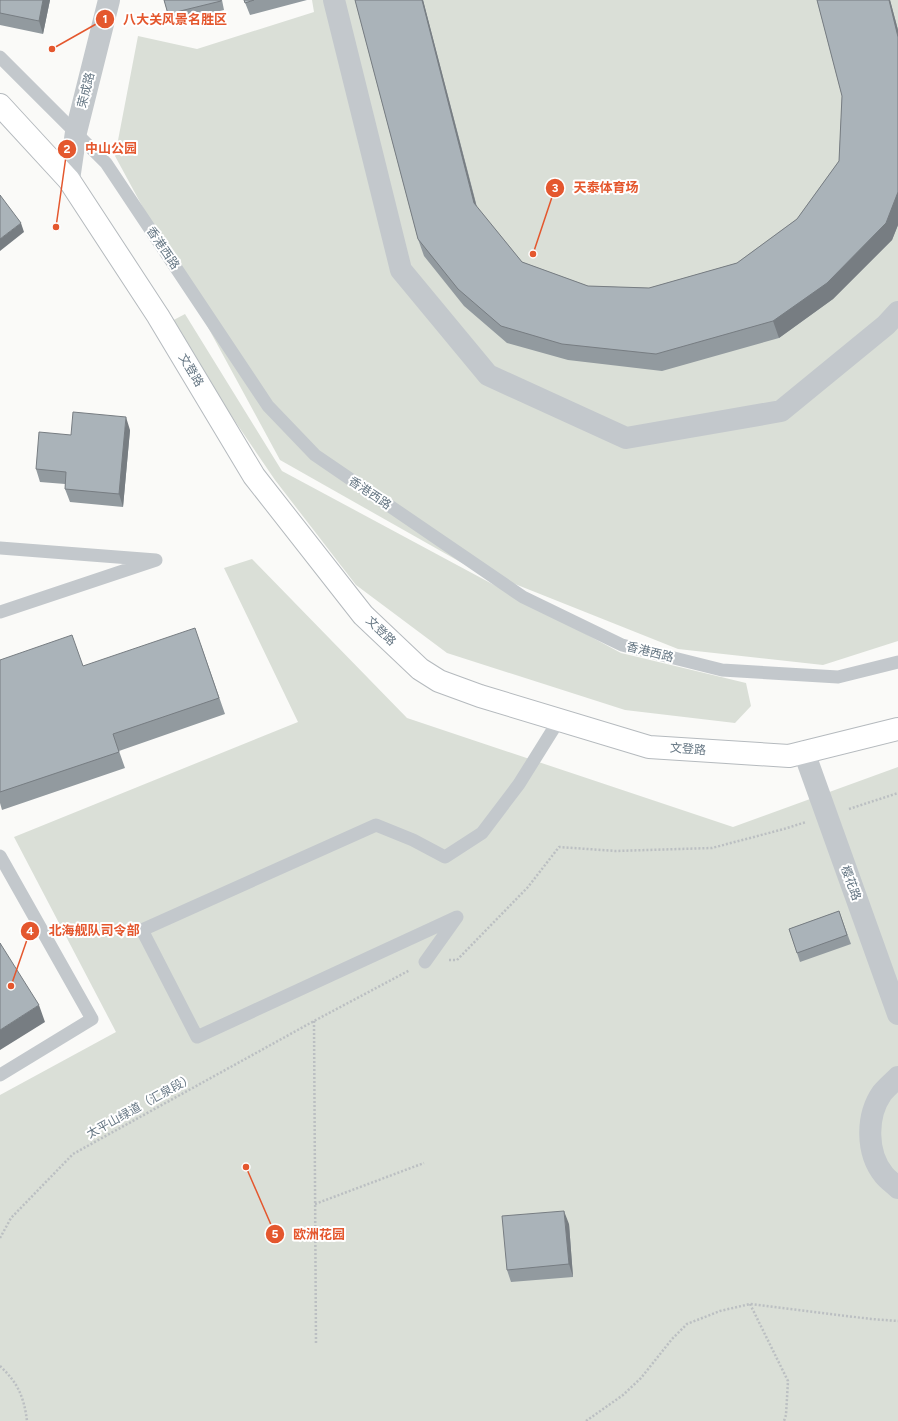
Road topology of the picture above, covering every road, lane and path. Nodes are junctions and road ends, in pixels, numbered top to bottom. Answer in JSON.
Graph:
{"nodes":[{"id":1,"x":109,"y":0,"type":"edge"},
{"id":2,"x":334,"y":0,"type":"edge"},
{"id":3,"x":0,"y":57,"type":"edge"},
{"id":4,"x":0,"y":105,"type":"edge"},
{"id":5,"x":76,"y":132,"type":"junction"},
{"id":6,"x":69,"y":180,"type":"junction"},
{"id":7,"x":898,"y":312,"type":"edge"},
{"id":8,"x":0,"y":548,"type":"edge"},
{"id":9,"x":0,"y":612,"type":"edge"},
{"id":10,"x":898,"y":662,"type":"edge"},
{"id":11,"x":559,"y":720,"type":"junction"},
{"id":12,"x":898,"y":729,"type":"edge"},
{"id":13,"x":804,"y":752,"type":"junction"},
{"id":14,"x":712,"y":848,"type":"dead end"},
{"id":15,"x":0,"y":856,"type":"edge"},
{"id":16,"x":425,"y":962,"type":"junction"},
{"id":17,"x":898,"y":1014,"type":"edge"},
{"id":18,"x":314,"y":1021,"type":"junction"},
{"id":19,"x":0,"y":1075,"type":"edge"},
{"id":20,"x":898,"y":1077,"type":"edge"},
{"id":21,"x":424,"y":1163,"type":"dead end"},
{"id":22,"x":898,"y":1188,"type":"edge"},
{"id":23,"x":315,"y":1204,"type":"junction"},
{"id":24,"x":0,"y":1238,"type":"edge"},
{"id":25,"x":750,"y":1304,"type":"junction"},
{"id":26,"x":898,"y":1321,"type":"edge"},
{"id":27,"x":316,"y":1345,"type":"dead end"},
{"id":28,"x":0,"y":1366,"type":"edge"},
{"id":29,"x":27,"y":1421,"type":"edge"},
{"id":30,"x":586,"y":1421,"type":"edge"},
{"id":31,"x":784,"y":1421,"type":"edge"}],
"edges":[{"from":1,"to":5,"type":"street","name":"荣成路"},
{"from":2,"to":7,"type":"street"},
{"from":3,"to":5,"type":"lane","name":"香港西路"},
{"from":4,"to":6,"type":"main road"},
{"from":5,"to":6,"type":"street","name":"荣成路"},
{"from":5,"to":10,"type":"lane","name":"香港西路"},
{"from":6,"to":11,"type":"main road","name":"文登路"},
{"from":8,"to":9,"type":"lane"},
{"from":11,"to":13,"type":"main road","name":"文登路"},
{"from":11,"to":16,"type":"lane"},
{"from":12,"to":13,"type":"main road","name":"文登路"},
{"from":13,"to":17,"type":"street","name":"樱花路"},
{"from":14,"to":16,"type":"path"},
{"from":15,"to":19,"type":"lane"},
{"from":16,"to":18,"type":"path","name":"太平山绿道（汇泉段）"},
{"from":18,"to":23,"type":"path"},
{"from":18,"to":24,"type":"path","name":"太平山绿道（汇泉段）"},
{"from":20,"to":22,"type":"street"},
{"from":21,"to":23,"type":"path"},
{"from":23,"to":27,"type":"path"},
{"from":25,"to":26,"type":"path"},
{"from":25,"to":30,"type":"path"},
{"from":25,"to":31,"type":"path"},
{"from":28,"to":29,"type":"path"}]}
